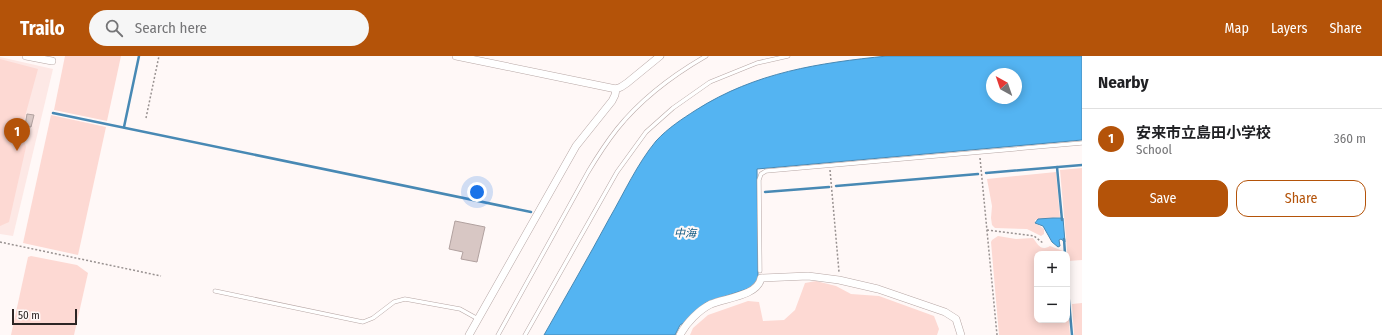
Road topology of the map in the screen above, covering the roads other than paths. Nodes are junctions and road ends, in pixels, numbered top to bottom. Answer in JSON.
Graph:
{"nodes":[{"id":1,"x":26,"y":56,"type":"edge"},
{"id":2,"x":456,"y":56,"type":"edge"},
{"id":3,"x":660,"y":56,"type":"edge"},
{"id":4,"x":706,"y":56,"type":"edge"},
{"id":5,"x":788,"y":56,"type":"edge"},
{"id":6,"x":52,"y":61,"type":"dead end"},
{"id":7,"x":616,"y":89,"type":"junction"},
{"id":8,"x":1082,"y":143,"type":"edge"},
{"id":9,"x":761,"y":274,"type":"junction"},
{"id":10,"x":215,"y":291,"type":"dead end"},
{"id":11,"x":478,"y":319,"type":"junction"},
{"id":12,"x":469,"y":335,"type":"edge"},
{"id":13,"x":498,"y":335,"type":"edge"},
{"id":14,"x":525,"y":335,"type":"edge"},
{"id":15,"x":680,"y":335,"type":"edge"},
{"id":16,"x":961,"y":335,"type":"edge"}],
"edges":[{"from":1,"to":6,"type":"street"},
{"from":2,"to":7,"type":"street"},
{"from":3,"to":7,"type":"street"},
{"from":4,"to":13,"type":"lane"},
{"from":5,"to":14,"type":"lane"},
{"from":7,"to":11,"type":"street"},
{"from":8,"to":9,"type":"lane"},
{"from":9,"to":15,"type":"street"},
{"from":9,"to":16,"type":"street"},
{"from":10,"to":11,"type":"lane"},
{"from":11,"to":12,"type":"street"}]}
